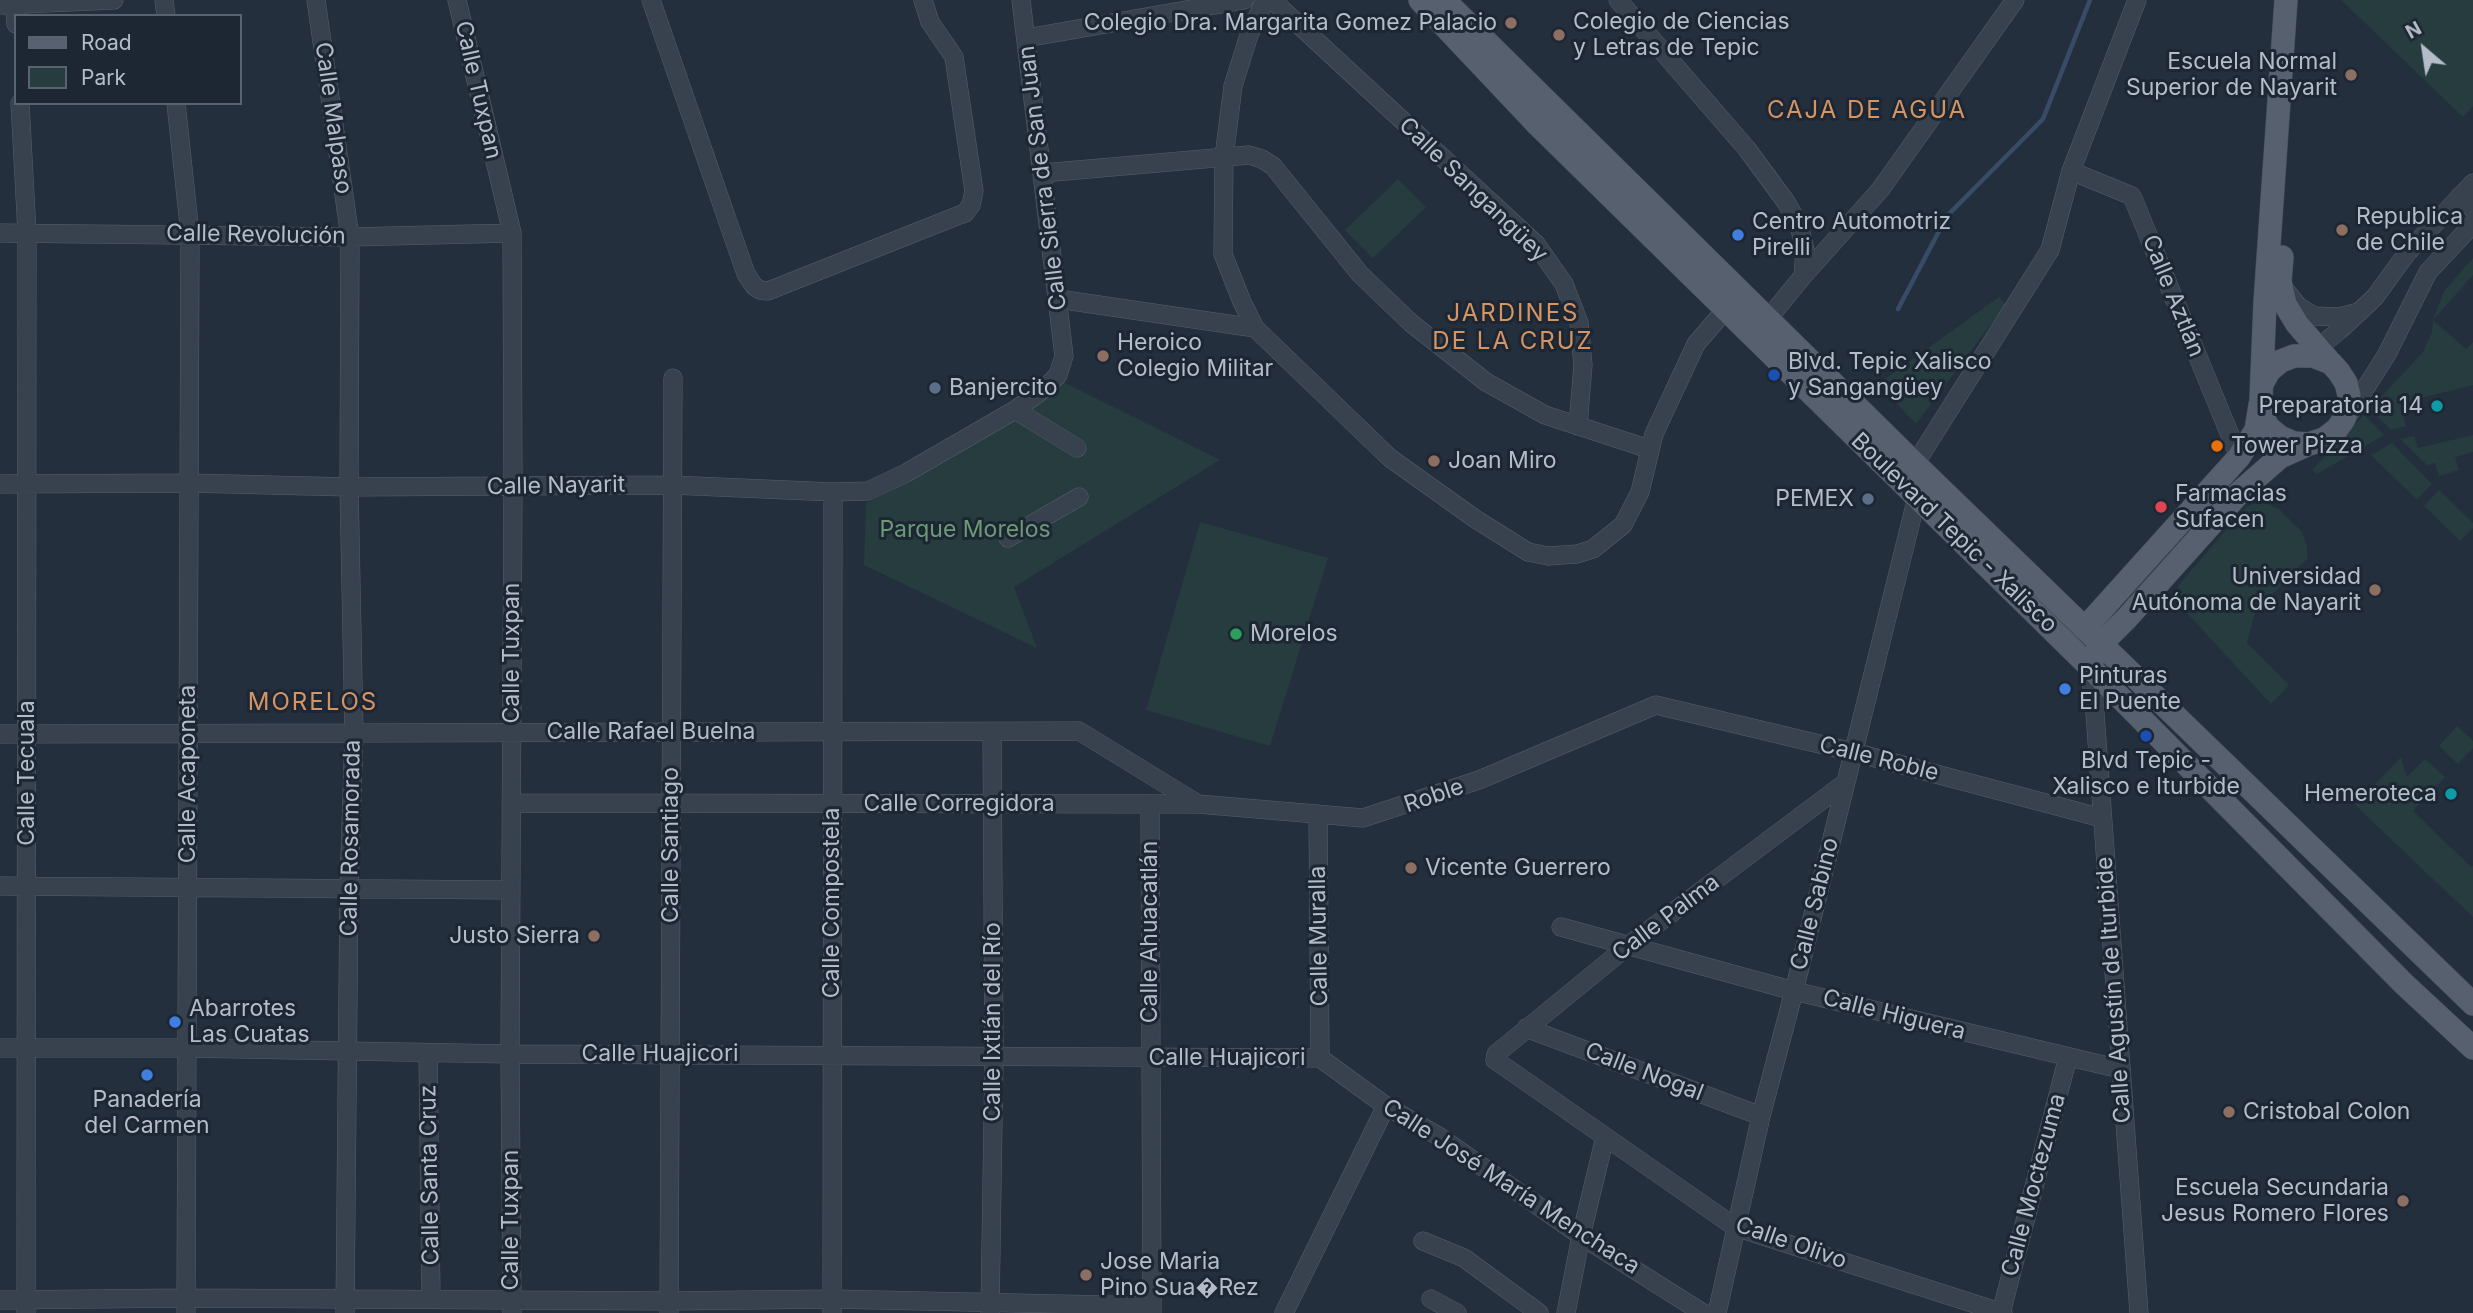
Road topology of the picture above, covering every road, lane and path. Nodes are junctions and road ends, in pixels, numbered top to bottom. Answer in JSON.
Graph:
{"nodes":[{"id":1,"x":114,"y":0,"type":"edge"},
{"id":2,"x":316,"y":0,"type":"edge"},
{"id":3,"x":457,"y":0,"type":"edge"},
{"id":4,"x":651,"y":0,"type":"edge"},
{"id":5,"x":923,"y":0,"type":"edge"},
{"id":6,"x":1021,"y":0,"type":"edge"},
{"id":7,"x":1244,"y":0,"type":"edge"},
{"id":8,"x":1265,"y":0,"type":"edge"},
{"id":9,"x":1272,"y":0,"type":"edge"},
{"id":10,"x":1618,"y":0,"type":"edge"},
{"id":11,"x":2015,"y":0,"type":"edge"},
{"id":12,"x":2137,"y":0,"type":"edge"},
{"id":13,"x":2286,"y":0,"type":"edge"},
{"id":14,"x":2300,"y":0,"type":"edge"},
{"id":15,"x":10,"y":3,"type":"edge"},
{"id":16,"x":1435,"y":3,"type":"edge"},
{"id":17,"x":1026,"y":38,"type":"junction"},
{"id":18,"x":20,"y":105,"type":"edge"},
{"id":19,"x":176,"y":105,"type":"edge"},
{"id":20,"x":1224,"y":157,"type":"junction"},
{"id":21,"x":2071,"y":171,"type":"junction"},
{"id":22,"x":1043,"y":173,"type":"junction"},
{"id":23,"x":2473,"y":183,"type":"edge"},
{"id":24,"x":2467,"y":203,"type":"edge"},
{"id":25,"x":2473,"y":224,"type":"edge"},
{"id":26,"x":0,"y":233,"type":"edge"},
{"id":27,"x":27,"y":233,"type":"junction"},
{"id":28,"x":512,"y":233,"type":"junction"},
{"id":29,"x":190,"y":234,"type":"junction"},
{"id":30,"x":350,"y":237,"type":"junction"},
{"id":31,"x":1803,"y":276,"type":"junction"},
{"id":32,"x":2280,"y":281,"type":"junction"},
{"id":33,"x":1058,"y":299,"type":"junction"},
{"id":34,"x":1726,"y":309,"type":"junction"},
{"id":35,"x":2358,"y":312,"type":"junction"},
{"id":36,"x":1768,"y":319,"type":"junction"},
{"id":37,"x":1255,"y":328,"type":"junction"},
{"id":38,"x":2325,"y":355,"type":"junction"},
{"id":39,"x":1064,"y":356,"type":"joint"},
{"id":40,"x":673,"y":378,"type":"dead end"},
{"id":41,"x":2261,"y":393,"type":"junction"},
{"id":42,"x":1015,"y":410,"type":"junction"},
{"id":43,"x":1578,"y":426,"type":"junction"},
{"id":44,"x":2337,"y":429,"type":"junction"},
{"id":45,"x":2309,"y":444,"type":"junction"},
{"id":46,"x":1077,"y":448,"type":"dead end"},
{"id":47,"x":1649,"y":449,"type":"junction"},
{"id":48,"x":2239,"y":457,"type":"junction"},
{"id":49,"x":1915,"y":464,"type":"junction"},
{"id":50,"x":189,"y":483,"type":"junction"},
{"id":51,"x":0,"y":484,"type":"edge"},
{"id":52,"x":27,"y":484,"type":"junction"},
{"id":53,"x":673,"y":485,"type":"junction"},
{"id":54,"x":513,"y":486,"type":"junction"},
{"id":55,"x":349,"y":487,"type":"junction"},
{"id":56,"x":833,"y":492,"type":"junction"},
{"id":57,"x":1079,"y":497,"type":"dead end"},
{"id":58,"x":1917,"y":497,"type":"junction"},
{"id":59,"x":1008,"y":538,"type":"dead end"},
{"id":60,"x":2093,"y":636,"type":"junction"},
{"id":61,"x":2089,"y":666,"type":"junction"},
{"id":62,"x":1656,"y":705,"type":"joint"},
{"id":63,"x":832,"y":731,"type":"junction"},
{"id":64,"x":992,"y":731,"type":"junction"},
{"id":65,"x":354,"y":732,"type":"junction"},
{"id":66,"x":512,"y":732,"type":"junction"},
{"id":67,"x":671,"y":732,"type":"junction"},
{"id":68,"x":0,"y":734,"type":"edge"},
{"id":69,"x":27,"y":734,"type":"junction"},
{"id":70,"x":188,"y":734,"type":"junction"},
{"id":71,"x":1853,"y":752,"type":"junction"},
{"id":72,"x":1845,"y":783,"type":"junction"},
{"id":73,"x":511,"y":803,"type":"junction"},
{"id":74,"x":671,"y":803,"type":"junction"},
{"id":75,"x":832,"y":804,"type":"junction"},
{"id":76,"x":992,"y":804,"type":"junction"},
{"id":77,"x":1150,"y":804,"type":"junction"},
{"id":78,"x":1198,"y":804,"type":"junction"},
{"id":79,"x":1318,"y":814,"type":"junction"},
{"id":80,"x":2102,"y":818,"type":"junction"},
{"id":81,"x":27,"y":885,"type":"junction"},
{"id":82,"x":0,"y":886,"type":"edge"},
{"id":83,"x":188,"y":887,"type":"junction"},
{"id":84,"x":349,"y":890,"type":"junction"},
{"id":85,"x":511,"y":890,"type":"junction"},
{"id":86,"x":1561,"y":927,"type":"dead end"},
{"id":87,"x":1629,"y":945,"type":"junction"},
{"id":88,"x":1794,"y":991,"type":"junction"},
{"id":89,"x":2473,"y":1004,"type":"edge"},
{"id":90,"x":1526,"y":1028,"type":"junction"},
{"id":91,"x":0,"y":1048,"type":"edge"},
{"id":92,"x":27,"y":1048,"type":"junction"},
{"id":93,"x":187,"y":1048,"type":"junction"},
{"id":94,"x":2473,"y":1048,"type":"edge"},
{"id":95,"x":348,"y":1052,"type":"junction"},
{"id":96,"x":428,"y":1053,"type":"junction"},
{"id":97,"x":510,"y":1054,"type":"junction"},
{"id":98,"x":670,"y":1054,"type":"junction"},
{"id":99,"x":831,"y":1056,"type":"junction"},
{"id":100,"x":993,"y":1056,"type":"junction"},
{"id":101,"x":1150,"y":1057,"type":"junction"},
{"id":102,"x":2068,"y":1057,"type":"junction"},
{"id":103,"x":1320,"y":1058,"type":"junction"},
{"id":104,"x":1495,"y":1060,"type":"joint"},
{"id":105,"x":2120,"y":1069,"type":"junction"},
{"id":106,"x":1386,"y":1105,"type":"junction"},
{"id":107,"x":1761,"y":1116,"type":"junction"},
{"id":108,"x":1605,"y":1137,"type":"junction"},
{"id":109,"x":1735,"y":1227,"type":"junction"},
{"id":110,"x":1581,"y":1236,"type":"junction"},
{"id":111,"x":1423,"y":1241,"type":"dead end"},
{"id":112,"x":431,"y":1298,"type":"junction"},
{"id":113,"x":1431,"y":1299,"type":"dead end"},
{"id":114,"x":0,"y":1300,"type":"edge"},
{"id":115,"x":186,"y":1305,"type":"edge"},
{"id":116,"x":26,"y":1306,"type":"edge"},
{"id":117,"x":345,"y":1306,"type":"edge"},
{"id":118,"x":512,"y":1306,"type":"edge"},
{"id":119,"x":832,"y":1306,"type":"edge"},
{"id":120,"x":669,"y":1307,"type":"edge"},
{"id":121,"x":990,"y":1307,"type":"edge"},
{"id":122,"x":1152,"y":1310,"type":"edge"},
{"id":123,"x":1284,"y":1313,"type":"edge"},
{"id":124,"x":1457,"y":1313,"type":"edge"},
{"id":125,"x":1539,"y":1313,"type":"edge"},
{"id":126,"x":1566,"y":1313,"type":"edge"},
{"id":127,"x":1703,"y":1313,"type":"edge"},
{"id":128,"x":1717,"y":1313,"type":"edge"},
{"id":129,"x":2001,"y":1313,"type":"edge"},
{"id":130,"x":2139,"y":1313,"type":"edge"}],
"edges":[{"from":1,"to":15,"type":"street"},
{"from":2,"to":30,"type":"street","name":"Calle Malpaso"},
{"from":3,"to":28,"type":"street","name":"Calle Tuxpan"},
{"from":4,"to":5,"type":"street"},
{"from":6,"to":17,"type":"street","name":"Calle Sierra de San Juan"},
{"from":7,"to":17,"type":"street"},
{"from":8,"to":20,"type":"street"},
{"from":9,"to":43,"type":"street","name":"Calle Sangangüey"},
{"from":10,"to":31,"type":"street"},
{"from":11,"to":31,"type":"street"},
{"from":12,"to":21,"type":"street"},
{"from":13,"to":41,"type":"main road"},
{"from":14,"to":32,"type":"main road"},
{"from":16,"to":34,"type":"main road","name":"Boulevard Tepic - Xalisco"},
{"from":16,"to":36,"type":"main road","name":"Boulevard Tepic - Xalisco"},
{"from":17,"to":22,"type":"street","name":"Calle Sierra de San Juan"},
{"from":18,"to":27,"type":"street","name":"Calle Tecuala"},
{"from":19,"to":29,"type":"street","name":"Calle Acaponeta"},
{"from":20,"to":22,"type":"street"},
{"from":20,"to":37,"type":"street"},
{"from":20,"to":43,"type":"street"},
{"from":21,"to":48,"type":"street","name":"Calle Aztlán"},
{"from":21,"to":49,"type":"street"},
{"from":22,"to":33,"type":"street","name":"Calle Sierra de San Juan"},
{"from":23,"to":24,"type":"street"},
{"from":24,"to":35,"type":"street"},
{"from":25,"to":44,"type":"street"},
{"from":26,"to":27,"type":"street","name":"Calle Revolución"},
{"from":27,"to":29,"type":"street","name":"Calle Revolución"},
{"from":27,"to":52,"type":"street","name":"Calle Tecuala"},
{"from":28,"to":30,"type":"street","name":"Calle Revolución"},
{"from":28,"to":54,"type":"street","name":"Calle Tuxpan"},
{"from":29,"to":30,"type":"street","name":"Calle Revolución"},
{"from":29,"to":50,"type":"street","name":"Calle Acaponeta"},
{"from":30,"to":55,"type":"street","name":"Calle Rosamorada"},
{"from":31,"to":36,"type":"street"},
{"from":32,"to":35,"type":"street"},
{"from":32,"to":38,"type":"main road"},
{"from":33,"to":37,"type":"street"},
{"from":33,"to":39,"type":"street","name":"Calle Sierra de San Juan"},
{"from":34,"to":36,"type":"street"},
{"from":34,"to":47,"type":"street"},
{"from":34,"to":58,"type":"main road","name":"Boulevard Tepic - Xalisco"},
{"from":35,"to":38,"type":"street"},
{"from":36,"to":49,"type":"main road","name":"Boulevard Tepic - Xalisco"},
{"from":37,"to":47,"type":"street"},
{"from":38,"to":41,"type":"main road"},
{"from":38,"to":44,"type":"main road"},
{"from":39,"to":42,"type":"street","name":"Calle Nayarit"},
{"from":40,"to":53,"type":"street","name":"Calle Santiago"},
{"from":41,"to":45,"type":"main road"},
{"from":41,"to":48,"type":"main road"},
{"from":42,"to":46,"type":"street"},
{"from":42,"to":56,"type":"street","name":"Calle Nayarit"},
{"from":43,"to":47,"type":"street"},
{"from":44,"to":45,"type":"main road"},
{"from":45,"to":60,"type":"main road"},
{"from":48,"to":60,"type":"main road"},
{"from":49,"to":60,"type":"main road","name":"Boulevard Tepic - Xalisco"},
{"from":50,"to":52,"type":"street","name":"Calle Nayarit"},
{"from":50,"to":55,"type":"street","name":"Calle Nayarit"},
{"from":50,"to":70,"type":"street","name":"Calle Acaponeta"},
{"from":51,"to":52,"type":"street","name":"Calle Nayarit"},
{"from":52,"to":69,"type":"street","name":"Calle Tecuala"},
{"from":53,"to":54,"type":"street","name":"Calle Nayarit"},
{"from":53,"to":56,"type":"street","name":"Calle Nayarit"},
{"from":53,"to":67,"type":"street","name":"Calle Santiago"},
{"from":54,"to":55,"type":"street","name":"Calle Nayarit"},
{"from":54,"to":66,"type":"street","name":"Calle Tuxpan"},
{"from":55,"to":65,"type":"street","name":"Calle Rosamorada"},
{"from":56,"to":63,"type":"street","name":"Calle Compostela"},
{"from":57,"to":59,"type":"street"},
{"from":58,"to":61,"type":"main road","name":"Boulevard Tepic - Xalisco"},
{"from":58,"to":71,"type":"street","name":"Calle Sabino"},
{"from":60,"to":61,"type":"main road"},
{"from":60,"to":89,"type":"main road","name":"Boulevard Tepic - Xalisco"},
{"from":61,"to":80,"type":"street","name":"Calle Agustín de Iturbide"},
{"from":61,"to":94,"type":"main road","name":"Boulevard Tepic - Xalisco"},
{"from":62,"to":71,"type":"street","name":"Calle Roble"},
{"from":62,"to":79,"type":"street","name":"Roble"},
{"from":63,"to":64,"type":"street","name":"Calle Rafael Buelna"},
{"from":63,"to":67,"type":"street","name":"Calle Rafael Buelna"},
{"from":63,"to":75,"type":"street","name":"Calle Compostela"},
{"from":64,"to":76,"type":"street","name":"Calle Ixtlán del Río"},
{"from":64,"to":78,"type":"street","name":"Calle Rafael Buelna"},
{"from":65,"to":66,"type":"street","name":"Calle Rafael Buelna"},
{"from":65,"to":70,"type":"street","name":"Calle Rafael Buelna"},
{"from":65,"to":84,"type":"street","name":"Calle Rosamorada"},
{"from":66,"to":67,"type":"street","name":"Calle Rafael Buelna"},
{"from":66,"to":73,"type":"street","name":"Calle Tuxpan"},
{"from":67,"to":74,"type":"street","name":"Calle Santiago"},
{"from":68,"to":69,"type":"street","name":"Calle Rafael Buelna"},
{"from":69,"to":70,"type":"street","name":"Calle Rafael Buelna"},
{"from":69,"to":81,"type":"street","name":"Calle Tecuala"},
{"from":70,"to":83,"type":"street","name":"Calle Acaponeta"},
{"from":71,"to":72,"type":"street","name":"Calle Sabino"},
{"from":71,"to":80,"type":"street","name":"Calle Roble"},
{"from":72,"to":87,"type":"street","name":"Calle Palma"},
{"from":72,"to":88,"type":"street","name":"Calle Sabino"},
{"from":73,"to":74,"type":"street","name":"Calle Corregidora"},
{"from":73,"to":85,"type":"street","name":"Calle Tuxpan"},
{"from":74,"to":75,"type":"street","name":"Calle Corregidora"},
{"from":74,"to":98,"type":"street","name":"Calle Santiago"},
{"from":75,"to":76,"type":"street","name":"Calle Corregidora"},
{"from":75,"to":99,"type":"street","name":"Calle Compostela"},
{"from":76,"to":77,"type":"street","name":"Calle Corregidora"},
{"from":76,"to":100,"type":"street","name":"Calle Ixtlán del Río"},
{"from":77,"to":78,"type":"street","name":"Calle Corregidora"},
{"from":77,"to":101,"type":"street","name":"Calle Ahuacatlán"},
{"from":78,"to":79,"type":"street","name":"Roble"},
{"from":79,"to":103,"type":"street","name":"Calle Muralla"},
{"from":80,"to":105,"type":"street","name":"Calle Agustín de Iturbide"},
{"from":81,"to":82,"type":"street"},
{"from":81,"to":83,"type":"street"},
{"from":81,"to":92,"type":"street","name":"Calle Tecuala"},
{"from":83,"to":84,"type":"street"},
{"from":83,"to":93,"type":"street","name":"Calle Acaponeta"},
{"from":84,"to":85,"type":"street"},
{"from":84,"to":95,"type":"street","name":"Calle Rosamorada"},
{"from":85,"to":97,"type":"street","name":"Calle Tuxpan"},
{"from":86,"to":87,"type":"street","name":"Calle Higuera"},
{"from":87,"to":88,"type":"street","name":"Calle Higuera"},
{"from":87,"to":90,"type":"street","name":"Calle Palma"},
{"from":88,"to":102,"type":"street","name":"Calle Higuera"},
{"from":88,"to":107,"type":"street","name":"Calle Sabino"},
{"from":90,"to":104,"type":"street","name":"Calle Palma"},
{"from":90,"to":107,"type":"street","name":"Calle Nogal"},
{"from":91,"to":92,"type":"street","name":"Calle Huajicori"},
{"from":92,"to":93,"type":"street","name":"Calle Huajicori"},
{"from":92,"to":116,"type":"street","name":"Calle Tecuala"},
{"from":93,"to":95,"type":"street","name":"Calle Huajicori"},
{"from":93,"to":115,"type":"street","name":"Calle Acaponeta"},
{"from":95,"to":96,"type":"street","name":"Calle Huajicori"},
{"from":95,"to":117,"type":"street","name":"Calle Rosamorada"},
{"from":96,"to":97,"type":"street","name":"Calle Huajicori"},
{"from":96,"to":112,"type":"street","name":"Calle Santa Cruz"},
{"from":97,"to":98,"type":"street","name":"Calle Huajicori"},
{"from":97,"to":118,"type":"street","name":"Calle Tuxpan"},
{"from":98,"to":99,"type":"street","name":"Calle Huajicori"},
{"from":98,"to":120,"type":"street","name":"Calle Santiago"},
{"from":99,"to":100,"type":"street","name":"Calle Huajicori"},
{"from":99,"to":119,"type":"street","name":"Calle Compostela"},
{"from":100,"to":101,"type":"street","name":"Calle Huajicori"},
{"from":100,"to":121,"type":"street","name":"Calle Ixtlán del Río"},
{"from":101,"to":103,"type":"street","name":"Calle Huajicori"},
{"from":101,"to":122,"type":"street","name":"Calle Ahuacatlán"},
{"from":102,"to":105,"type":"street","name":"Calle Higuera"},
{"from":102,"to":129,"type":"street","name":"Calle Moctezuma"},
{"from":103,"to":106,"type":"street","name":"Calle José María Menchaca"},
{"from":104,"to":108,"type":"street","name":"Calle Olivo"},
{"from":105,"to":130,"type":"street","name":"Calle Agustín de Iturbide"},
{"from":106,"to":110,"type":"street","name":"Calle José María Menchaca"},
{"from":106,"to":123,"type":"street"},
{"from":107,"to":109,"type":"street","name":"Calle Sabino"},
{"from":108,"to":109,"type":"street","name":"Calle Olivo"},
{"from":108,"to":110,"type":"street"},
{"from":109,"to":128,"type":"street","name":"Calle Sabino"},
{"from":109,"to":129,"type":"street","name":"Calle Olivo"},
{"from":110,"to":126,"type":"street"},
{"from":110,"to":127,"type":"street","name":"Calle José María Menchaca"},
{"from":111,"to":125,"type":"street"},
{"from":112,"to":117,"type":"street"},
{"from":112,"to":118,"type":"street"},
{"from":113,"to":124,"type":"street"},
{"from":114,"to":116,"type":"street"},
{"from":115,"to":116,"type":"street"},
{"from":115,"to":117,"type":"street"},
{"from":118,"to":120,"type":"street"},
{"from":119,"to":120,"type":"street"},
{"from":119,"to":121,"type":"street"},
{"from":121,"to":122,"type":"street"}]}
